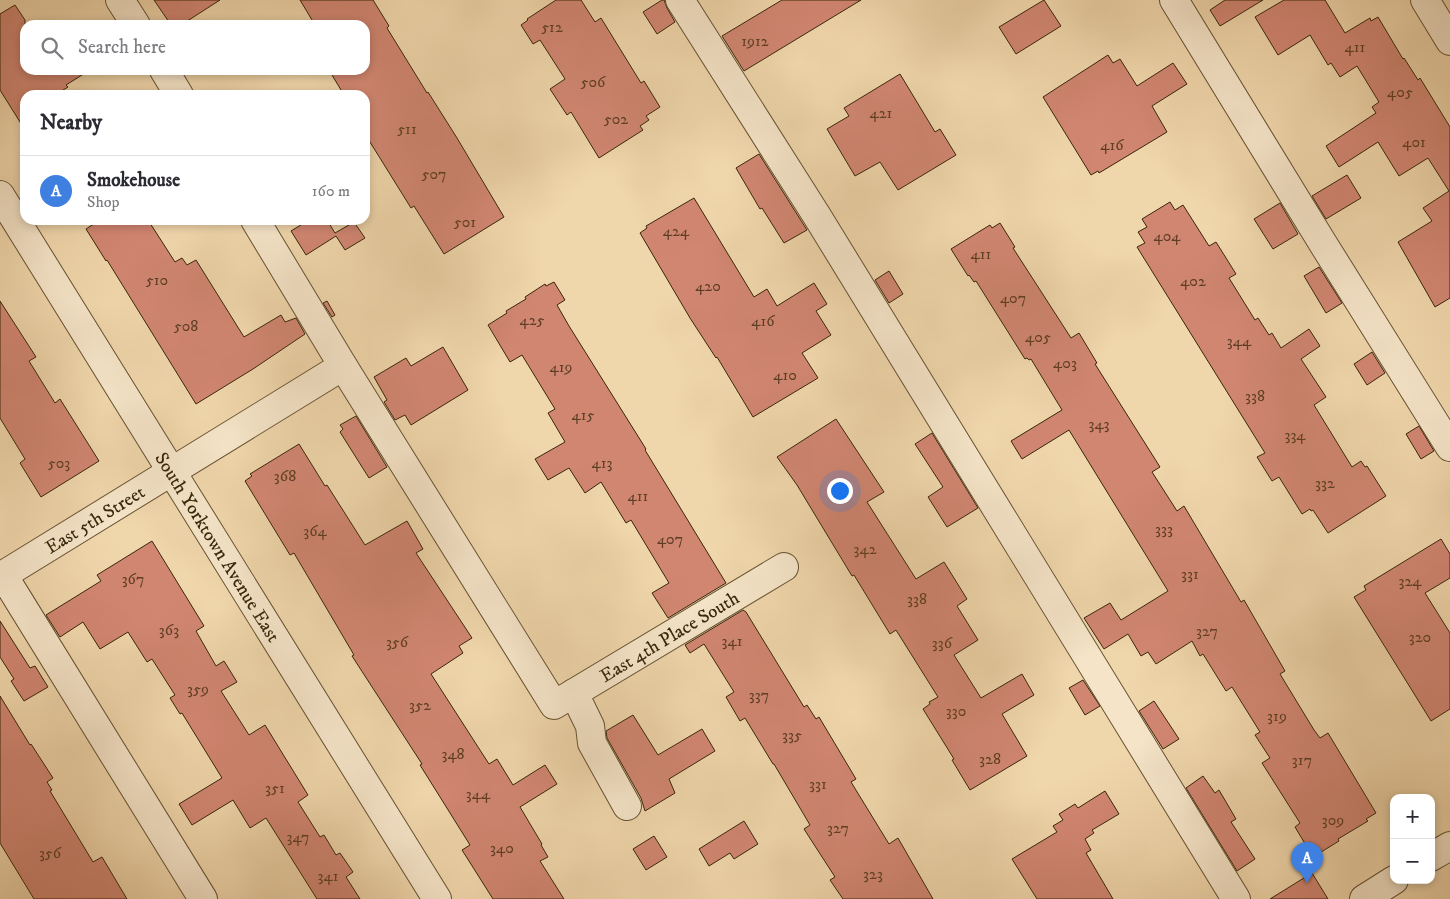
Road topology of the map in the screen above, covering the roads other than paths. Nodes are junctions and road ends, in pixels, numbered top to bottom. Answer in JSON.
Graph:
{"nodes":[{"id":1,"x":120,"y":0,"type":"edge"},
{"id":2,"x":680,"y":0,"type":"edge"},
{"id":3,"x":1174,"y":0,"type":"edge"},
{"id":4,"x":1424,"y":0,"type":"edge"},
{"id":5,"x":133,"y":20,"type":"edge"},
{"id":6,"x":1450,"y":41,"type":"edge"},
{"id":7,"x":167,"y":75,"type":"edge"},
{"id":8,"x":176,"y":90,"type":"edge"},
{"id":9,"x":0,"y":195,"type":"edge"},
{"id":10,"x":258,"y":225,"type":"edge"},
{"id":11,"x":343,"y":366,"type":"junction"},
{"id":12,"x":1450,"y":447,"type":"edge"},
{"id":13,"x":172,"y":471,"type":"junction"},
{"id":14,"x":784,"y":567,"type":"dead end"},
{"id":15,"x":2,"y":576,"type":"edge"},
{"id":16,"x":564,"y":699,"type":"junction"},
{"id":17,"x":627,"y":806,"type":"dead end"},
{"id":18,"x":1450,"y":846,"type":"edge"},
{"id":19,"x":1435,"y":855,"type":"edge"},
{"id":20,"x":1390,"y":883,"type":"edge"},
{"id":21,"x":203,"y":899,"type":"edge"},
{"id":22,"x":437,"y":899,"type":"edge"},
{"id":23,"x":1236,"y":899,"type":"edge"},
{"id":24,"x":1364,"y":899,"type":"edge"}],
"edges":[{"from":1,"to":5,"type":"street"},
{"from":2,"to":23,"type":"street"},
{"from":3,"to":12,"type":"street"},
{"from":4,"to":6,"type":"street"},
{"from":7,"to":8,"type":"street"},
{"from":9,"to":13,"type":"street","name":"South Yorktown Avenue East"},
{"from":10,"to":11,"type":"street"},
{"from":11,"to":13,"type":"street","name":"East 5th Street"},
{"from":11,"to":16,"type":"street"},
{"from":13,"to":15,"type":"street","name":"East 5th Street"},
{"from":13,"to":22,"type":"street","name":"South Yorktown Avenue East"},
{"from":14,"to":16,"type":"street","name":"East 4th Place South"},
{"from":15,"to":21,"type":"street"},
{"from":16,"to":17,"type":"street"},
{"from":18,"to":19,"type":"street"},
{"from":20,"to":24,"type":"street"}]}
